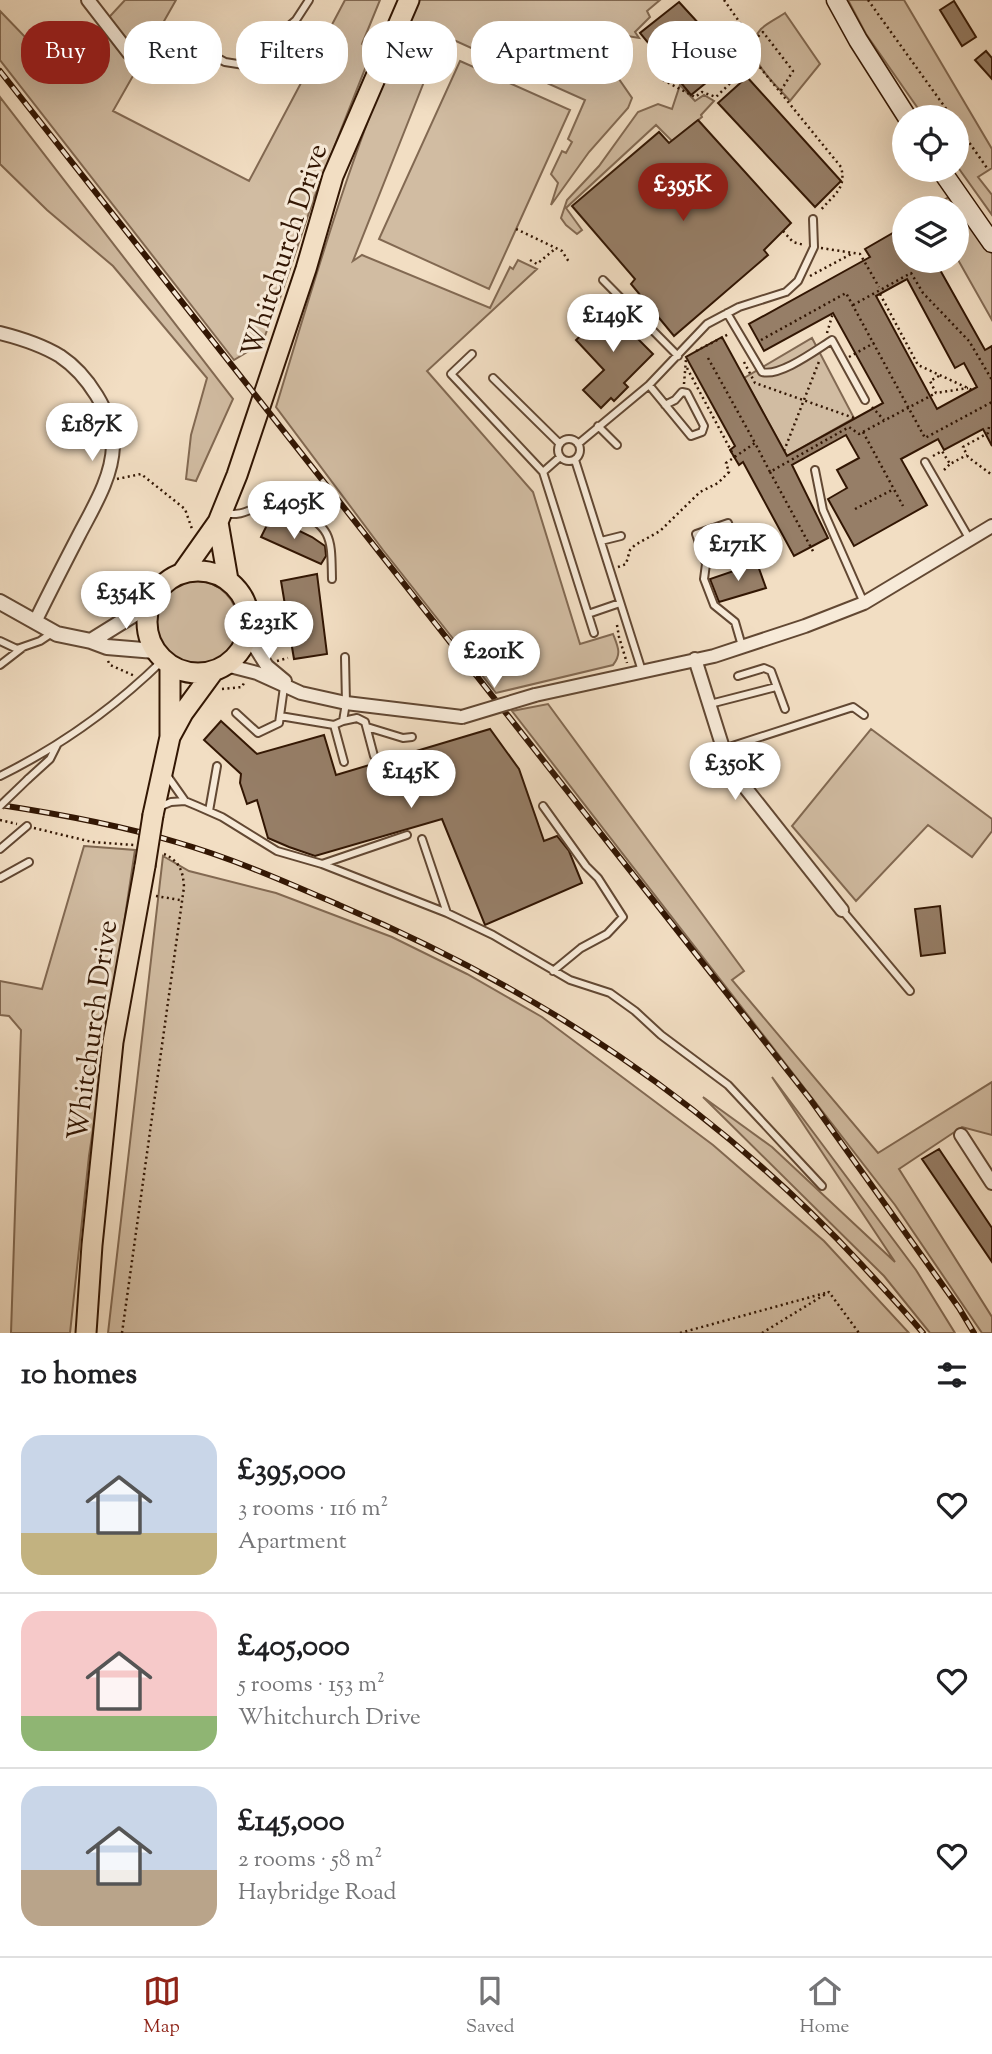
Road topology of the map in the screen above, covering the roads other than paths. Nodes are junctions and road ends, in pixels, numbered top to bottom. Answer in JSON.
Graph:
{"nodes":[{"id":1,"x":88,"y":0,"type":"edge"},
{"id":2,"x":309,"y":0,"type":"edge"},
{"id":3,"x":399,"y":0,"type":"edge"},
{"id":4,"x":409,"y":0,"type":"edge"},
{"id":5,"x":836,"y":0,"type":"edge"},
{"id":6,"x":395,"y":21,"type":"edge"},
{"id":7,"x":399,"y":21,"type":"edge"},
{"id":8,"x":124,"y":47,"type":"edge"},
{"id":9,"x":222,"y":60,"type":"edge"},
{"id":10,"x":372,"y":84,"type":"edge"},
{"id":11,"x":899,"y":105,"type":"edge"},
{"id":12,"x":949,"y":182,"type":"edge"},
{"id":13,"x":813,"y":219,"type":"road end"},
{"id":14,"x":992,"y":243,"type":"edge"},
{"id":15,"x":603,"y":280,"type":"dead end"},
{"id":16,"x":727,"y":313,"type":"junction"},
{"id":17,"x":0,"y":332,"type":"edge"},
{"id":18,"x":472,"y":354,"type":"dead end"},
{"id":19,"x":678,"y":356,"type":"junction"},
{"id":20,"x":494,"y":378,"type":"dead end"},
{"id":21,"x":649,"y":385,"type":"junction"},
{"id":22,"x":865,"y":400,"type":"road end"},
{"id":23,"x":665,"y":405,"type":"junction"},
{"id":24,"x":598,"y":426,"type":"junction"},
{"id":25,"x":560,"y":444,"type":"junction"},
{"id":26,"x":579,"y":444,"type":"junction"},
{"id":27,"x":618,"y":446,"type":"dead end"},
{"id":28,"x":560,"y":457,"type":"junction"},
{"id":29,"x":575,"y":460,"type":"junction"},
{"id":30,"x":925,"y":462,"type":"dead end"},
{"id":31,"x":815,"y":470,"type":"dead end"},
{"id":32,"x":543,"y":472,"type":"junction"},
{"id":33,"x":220,"y":518,"type":"junction"},
{"id":34,"x":992,"y":526,"type":"edge"},
{"id":35,"x":621,"y":536,"type":"dead end"},
{"id":36,"x":970,"y":538,"type":"junction"},
{"id":37,"x":601,"y":541,"type":"junction"},
{"id":38,"x":706,"y":564,"type":"junction"},
{"id":39,"x":182,"y":573,"type":"junction"},
{"id":40,"x":332,"y":579,"type":"dead end"},
{"id":41,"x":228,"y":580,"type":"junction"},
{"id":42,"x":0,"y":602,"type":"edge"},
{"id":43,"x":620,"y":603,"type":"junction"},
{"id":44,"x":864,"y":603,"type":"junction"},
{"id":45,"x":149,"y":605,"type":"junction"},
{"id":46,"x":588,"y":614,"type":"junction"},
{"id":47,"x":35,"y":622,"type":"junction"},
{"id":48,"x":52,"y":632,"type":"junction"},
{"id":49,"x":594,"y":633,"type":"dead end"},
{"id":50,"x":248,"y":636,"type":"junction"},
{"id":51,"x":91,"y":640,"type":"junction"},
{"id":52,"x":0,"y":641,"type":"edge"},
{"id":53,"x":741,"y":646,"type":"junction"},
{"id":54,"x":24,"y":647,"type":"junction"},
{"id":55,"x":345,"y":657,"type":"dead end"},
{"id":56,"x":163,"y":659,"type":"junction"},
{"id":57,"x":696,"y":659,"type":"junction"},
{"id":58,"x":0,"y":665,"type":"edge"},
{"id":59,"x":219,"y":669,"type":"junction"},
{"id":60,"x":636,"y":672,"type":"junction"},
{"id":61,"x":738,"y":676,"type":"dead end"},
{"id":62,"x":284,"y":687,"type":"junction"},
{"id":63,"x":776,"y":687,"type":"junction"},
{"id":64,"x":301,"y":693,"type":"junction"},
{"id":65,"x":346,"y":704,"type":"junction"},
{"id":66,"x":708,"y":705,"type":"junction"},
{"id":67,"x":785,"y":709,"type":"dead end"},
{"id":68,"x":236,"y":713,"type":"dead end"},
{"id":69,"x":864,"y":715,"type":"dead end"},
{"id":70,"x":280,"y":716,"type":"junction"},
{"id":71,"x":343,"y":721,"type":"junction"},
{"id":72,"x":334,"y":725,"type":"junction"},
{"id":73,"x":367,"y":727,"type":"junction"},
{"id":74,"x":170,"y":737,"type":"junction"},
{"id":75,"x":412,"y":737,"type":"dead end"},
{"id":76,"x":58,"y":743,"type":"junction"},
{"id":77,"x":723,"y":748,"type":"junction"},
{"id":78,"x":374,"y":756,"type":"dead end"},
{"id":79,"x":344,"y":762,"type":"dead end"},
{"id":80,"x":216,"y":765,"type":"dead end"},
{"id":81,"x":164,"y":770,"type":"junction"},
{"id":82,"x":0,"y":776,"type":"edge"},
{"id":83,"x":185,"y":802,"type":"junction"},
{"id":84,"x":0,"y":806,"type":"edge"},
{"id":85,"x":543,"y":806,"type":"dead end"},
{"id":86,"x":209,"y":811,"type":"junction"},
{"id":87,"x":153,"y":812,"type":"junction"},
{"id":88,"x":27,"y":826,"type":"road end"},
{"id":89,"x":407,"y":835,"type":"dead end"},
{"id":90,"x":422,"y":839,"type":"dead end"},
{"id":91,"x":0,"y":849,"type":"edge"},
{"id":92,"x":29,"y":862,"type":"dead end"},
{"id":93,"x":322,"y":864,"type":"junction"},
{"id":94,"x":0,"y":878,"type":"edge"},
{"id":95,"x":842,"y":910,"type":"joint"},
{"id":96,"x":447,"y":913,"type":"junction"},
{"id":97,"x":553,"y":971,"type":"junction"},
{"id":98,"x":910,"y":991,"type":"dead end"},
{"id":99,"x":961,"y":1135,"type":"dead end"},
{"id":100,"x":992,"y":1183,"type":"edge"},
{"id":101,"x":822,"y":1186,"type":"dead end"},
{"id":102,"x":86,"y":1333,"type":"edge"}],
"edges":[{"from":1,"to":8,"type":"street"},
{"from":2,"to":9,"type":"lane"},
{"from":3,"to":6,"type":"lane"},
{"from":4,"to":7,"type":"main road","name":"Whitchurch Drive"},
{"from":5,"to":11,"type":"main road"},
{"from":10,"to":33,"type":"main road","name":"Whitchurch Drive"},
{"from":12,"to":14,"type":"main road"},
{"from":13,"to":16,"type":"lane"},
{"from":15,"to":19,"type":"lane"},
{"from":16,"to":19,"type":"lane"},
{"from":16,"to":22,"type":"lane"},
{"from":17,"to":47,"type":"street"},
{"from":18,"to":32,"type":"lane"},
{"from":19,"to":21,"type":"lane"},
{"from":20,"to":25,"type":"lane"},
{"from":21,"to":23,"type":"lane"},
{"from":21,"to":24,"type":"lane"},
{"from":23,"to":23,"type":"lane"},
{"from":24,"to":26,"type":"lane"},
{"from":24,"to":27,"type":"lane"},
{"from":25,"to":26,"type":"lane"},
{"from":25,"to":28,"type":"lane"},
{"from":26,"to":29,"type":"lane"},
{"from":28,"to":29,"type":"lane"},
{"from":28,"to":32,"type":"lane"},
{"from":29,"to":37,"type":"lane"},
{"from":30,"to":36,"type":"lane"},
{"from":31,"to":44,"type":"lane"},
{"from":32,"to":46,"type":"lane"},
{"from":33,"to":39,"type":"main road","name":"Whitchurch Drive"},
{"from":33,"to":40,"type":"lane"},
{"from":33,"to":41,"type":"main road","name":"Whitchurch Drive"},
{"from":34,"to":36,"type":"street"},
{"from":35,"to":37,"type":"lane"},
{"from":36,"to":44,"type":"street"},
{"from":37,"to":43,"type":"lane"},
{"from":38,"to":38,"type":"lane"},
{"from":38,"to":53,"type":"lane"},
{"from":39,"to":41,"type":"main road"},
{"from":39,"to":45,"type":"main road"},
{"from":41,"to":50,"type":"main road"},
{"from":42,"to":47,"type":"street"},
{"from":43,"to":46,"type":"lane"},
{"from":43,"to":60,"type":"lane"},
{"from":44,"to":53,"type":"street"},
{"from":45,"to":51,"type":"street"},
{"from":45,"to":56,"type":"main road"},
{"from":46,"to":49,"type":"lane"},
{"from":47,"to":48,"type":"street"},
{"from":48,"to":51,"type":"street"},
{"from":48,"to":54,"type":"lane"},
{"from":50,"to":59,"type":"main road"},
{"from":50,"to":64,"type":"street"},
{"from":51,"to":56,"type":"street"},
{"from":52,"to":54,"type":"lane"},
{"from":53,"to":57,"type":"street"},
{"from":54,"to":58,"type":"lane"},
{"from":55,"to":65,"type":"lane"},
{"from":56,"to":59,"type":"main road"},
{"from":56,"to":74,"type":"main road","name":"Whitchurch Drive"},
{"from":56,"to":76,"type":"lane"},
{"from":57,"to":60,"type":"street"},
{"from":57,"to":66,"type":"street"},
{"from":59,"to":62,"type":"street"},
{"from":59,"to":74,"type":"main road","name":"Whitchurch Drive"},
{"from":60,"to":65,"type":"street","bridge":true},
{"from":61,"to":63,"type":"lane"},
{"from":62,"to":64,"type":"street"},
{"from":62,"to":70,"type":"lane"},
{"from":63,"to":66,"type":"lane"},
{"from":63,"to":67,"type":"lane"},
{"from":64,"to":65,"type":"street"},
{"from":65,"to":71,"type":"lane"},
{"from":66,"to":77,"type":"street"},
{"from":68,"to":70,"type":"lane"},
{"from":69,"to":77,"type":"lane"},
{"from":70,"to":72,"type":"lane"},
{"from":71,"to":72,"type":"lane"},
{"from":71,"to":73,"type":"lane"},
{"from":72,"to":79,"type":"lane"},
{"from":73,"to":75,"type":"lane"},
{"from":73,"to":78,"type":"lane"},
{"from":74,"to":81,"type":"main road","name":"Whitchurch Drive"},
{"from":76,"to":82,"type":"lane"},
{"from":76,"to":84,"type":"lane","bridge":true},
{"from":77,"to":95,"type":"street"},
{"from":80,"to":86,"type":"lane"},
{"from":81,"to":83,"type":"lane"},
{"from":81,"to":87,"type":"main road","name":"Whitchurch Drive"},
{"from":83,"to":86,"type":"lane"},
{"from":83,"to":87,"type":"lane"},
{"from":85,"to":97,"type":"lane"},
{"from":86,"to":93,"type":"lane"},
{"from":87,"to":102,"type":"main road","name":"Whitchurch Drive","bridge":true},
{"from":88,"to":91,"type":"lane"},
{"from":89,"to":93,"type":"lane"},
{"from":90,"to":96,"type":"lane"},
{"from":92,"to":94,"type":"lane"},
{"from":93,"to":96,"type":"lane"},
{"from":95,"to":98,"type":"lane"},
{"from":96,"to":97,"type":"lane"},
{"from":97,"to":101,"type":"lane"},
{"from":99,"to":100,"type":"street"}]}
